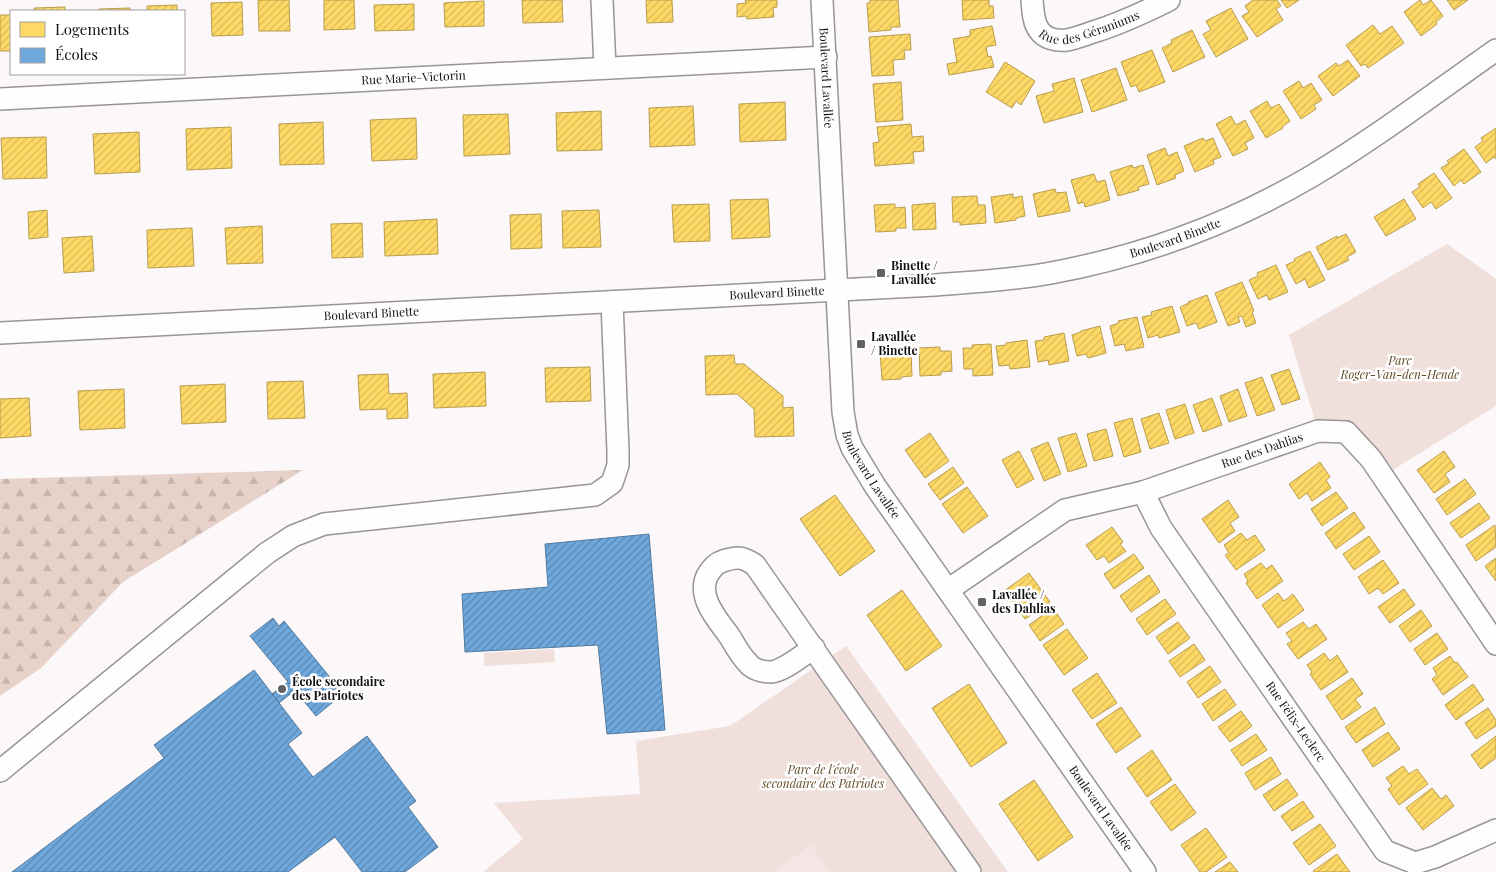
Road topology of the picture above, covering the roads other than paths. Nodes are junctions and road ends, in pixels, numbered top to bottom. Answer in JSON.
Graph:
{"nodes":[{"id":1,"x":602,"y":0,"type":"edge"},
{"id":2,"x":822,"y":0,"type":"edge"},
{"id":3,"x":1032,"y":0,"type":"edge"},
{"id":4,"x":1169,"y":0,"type":"edge"},
{"id":5,"x":1496,"y":50,"type":"edge"},
{"id":6,"x":826,"y":58,"type":"junction"},
{"id":7,"x":1496,"y":65,"type":"edge"},
{"id":8,"x":605,"y":68,"type":"junction"},
{"id":9,"x":0,"y":99,"type":"edge"},
{"id":10,"x":838,"y":297,"type":"junction"},
{"id":11,"x":612,"y":308,"type":"junction"},
{"id":12,"x":0,"y":333,"type":"edge"},
{"id":13,"x":0,"y":345,"type":"edge"},
{"id":14,"x":1142,"y":492,"type":"junction"},
{"id":15,"x":948,"y":590,"type":"junction"},
{"id":16,"x":1496,"y":644,"type":"edge"},
{"id":17,"x":814,"y":648,"type":"junction"},
{"id":18,"x":0,"y":771,"type":"edge"},
{"id":19,"x":1496,"y":830,"type":"edge"},
{"id":20,"x":970,"y":872,"type":"edge"},
{"id":21,"x":1145,"y":872,"type":"edge"}],
"edges":[{"from":1,"to":8,"type":"street"},
{"from":2,"to":6,"type":"street","name":"Boulevard Lavallée"},
{"from":3,"to":4,"type":"street","name":"Rue des Géraniums"},
{"from":5,"to":10,"type":"street","name":"Boulevard Binette"},
{"from":6,"to":8,"type":"street","name":"Rue Marie-Victorin"},
{"from":6,"to":10,"type":"street","name":"Boulevard Lavallée"},
{"from":7,"to":10,"type":"street","name":"Boulevard Binette"},
{"from":8,"to":9,"type":"street","name":"Rue Marie-Victorin"},
{"from":10,"to":11,"type":"street","name":"Boulevard Binette"},
{"from":10,"to":15,"type":"street","name":"Boulevard Lavallée"},
{"from":11,"to":12,"type":"street","name":"Boulevard Binette"},
{"from":11,"to":13,"type":"street","name":"Boulevard Binette"},
{"from":11,"to":18,"type":"street"},
{"from":14,"to":15,"type":"street","name":"Rue des Dahlias"},
{"from":14,"to":16,"type":"street","name":"Rue des Dahlias"},
{"from":14,"to":19,"type":"street","name":"Rue Félix-Leclerc"},
{"from":15,"to":21,"type":"street","name":"Boulevard Lavallée"},
{"from":17,"to":17,"type":"street"},
{"from":17,"to":20,"type":"street"}]}
